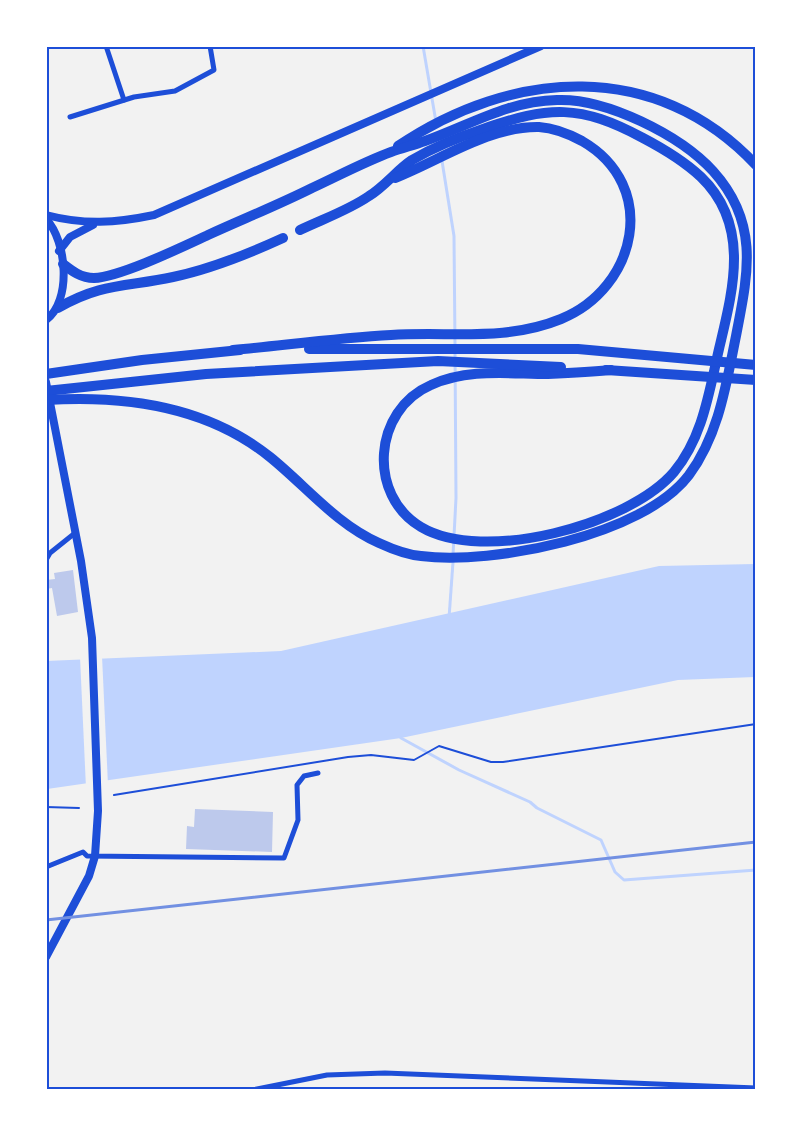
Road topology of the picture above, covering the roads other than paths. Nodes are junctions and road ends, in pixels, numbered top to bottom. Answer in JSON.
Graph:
{"nodes":[{"id":1,"x":106,"y":46,"type":"edge"},
{"id":2,"x":210,"y":46,"type":"edge"},
{"id":3,"x":541,"y":46,"type":"edge"},
{"id":4,"x":124,"y":100,"type":"junction"},
{"id":5,"x":70,"y":117,"type":"dead end"},
{"id":6,"x":457,"y":139,"type":"junction"},
{"id":7,"x":389,"y":152,"type":"junction"},
{"id":8,"x":756,"y":165,"type":"edge"},
{"id":9,"x":46,"y":217,"type":"edge"},
{"id":10,"x":98,"y":223,"type":"junction"},
{"id":11,"x":300,"y":230,"type":"dead end"},
{"id":12,"x":283,"y":238,"type":"dead end"},
{"id":13,"x":59,"y":251,"type":"junction"},
{"id":14,"x":63,"y":264,"type":"junction"},
{"id":15,"x":57,"y":308,"type":"junction"},
{"id":16,"x":46,"y":320,"type":"edge"},
{"id":17,"x":233,"y":350,"type":"junction"},
{"id":18,"x":756,"y":364,"type":"edge"},
{"id":19,"x":611,"y":370,"type":"junction"},
{"id":20,"x":46,"y":374,"type":"edge"},
{"id":21,"x":756,"y":380,"type":"edge"},
{"id":22,"x":46,"y":382,"type":"edge"},
{"id":23,"x":46,"y":391,"type":"edge"},
{"id":24,"x":77,"y":392,"type":"junction"},
{"id":25,"x":46,"y":400,"type":"edge"},
{"id":26,"x":75,"y":533,"type":"junction"},
{"id":27,"x":46,"y":560,"type":"edge"},
{"id":28,"x":318,"y":773,"type":"dead end"},
{"id":29,"x":95,"y":856,"type":"junction"},
{"id":30,"x":46,"y":867,"type":"edge"},
{"id":31,"x":46,"y":957,"type":"edge"},
{"id":32,"x":688,"y":1087,"type":"edge"},
{"id":33,"x":756,"y":1088,"type":"edge"},
{"id":34,"x":252,"y":1089,"type":"edge"}],
"edges":[{"from":1,"to":4,"type":"street"},
{"from":2,"to":4,"type":"street"},
{"from":3,"to":10,"type":"main road"},
{"from":4,"to":5,"type":"street"},
{"from":6,"to":7,"type":"highway"},
{"from":6,"to":11,"type":"highway"},
{"from":6,"to":17,"type":"highway"},
{"from":6,"to":19,"type":"highway"},
{"from":6,"to":24,"type":"highway"},
{"from":7,"to":8,"type":"highway"},
{"from":7,"to":14,"type":"highway"},
{"from":9,"to":10,"type":"main road"},
{"from":9,"to":13,"type":"main road"},
{"from":10,"to":13,"type":"main road"},
{"from":12,"to":15,"type":"highway"},
{"from":13,"to":14,"type":"main road"},
{"from":14,"to":15,"type":"main road"},
{"from":15,"to":16,"type":"main road"},
{"from":17,"to":18,"type":"highway"},
{"from":17,"to":20,"type":"highway"},
{"from":19,"to":21,"type":"highway"},
{"from":19,"to":24,"type":"highway"},
{"from":22,"to":26,"type":"main road"},
{"from":23,"to":24,"type":"highway"},
{"from":24,"to":25,"type":"highway"},
{"from":26,"to":27,"type":"street"},
{"from":26,"to":29,"type":"main road"},
{"from":28,"to":29,"type":"street"},
{"from":29,"to":30,"type":"street"},
{"from":29,"to":31,"type":"main road"},
{"from":32,"to":33,"type":"street"},
{"from":32,"to":34,"type":"street"}]}
